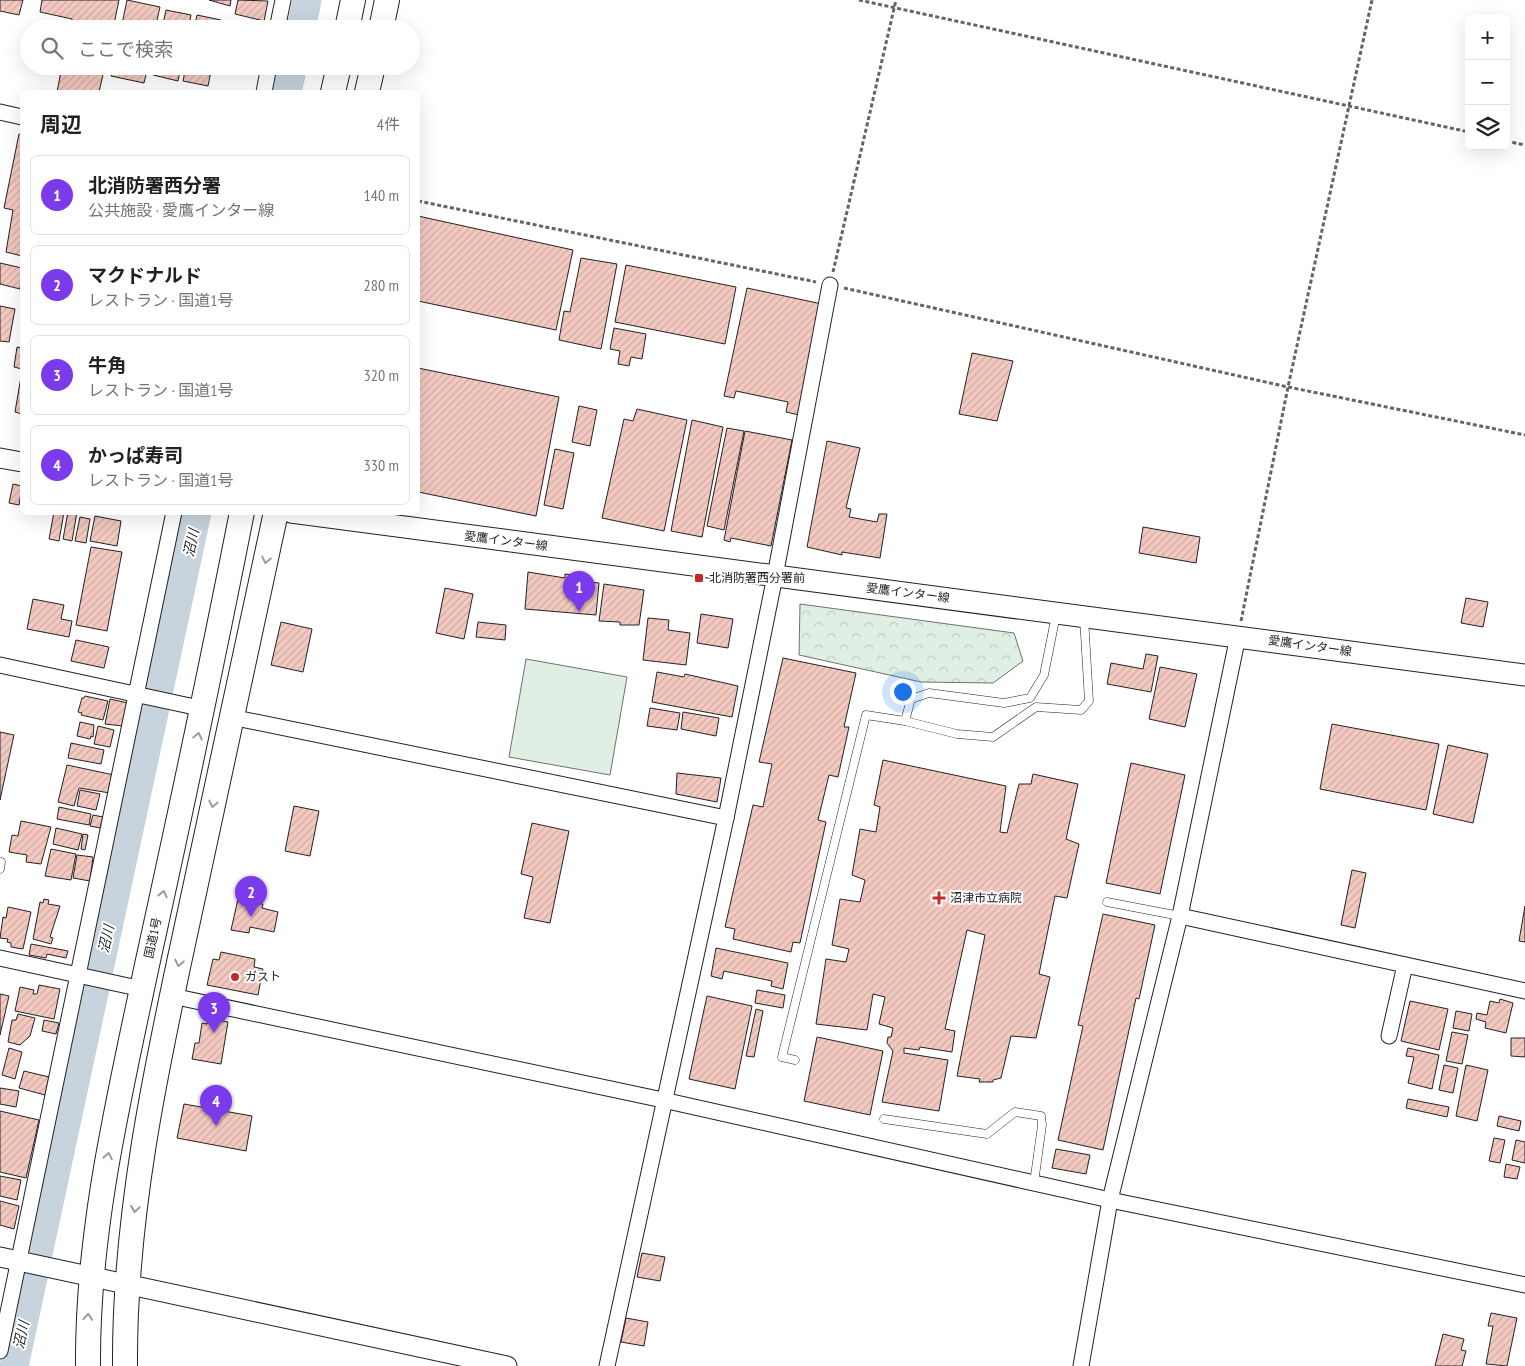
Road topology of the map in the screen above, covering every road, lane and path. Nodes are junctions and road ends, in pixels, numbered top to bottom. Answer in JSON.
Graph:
{"nodes":[{"id":1,"x":283,"y":0,"type":"edge"},
{"id":2,"x":353,"y":0,"type":"edge"},
{"id":3,"x":387,"y":0,"type":"edge"},
{"id":4,"x":859,"y":0,"type":"edge"},
{"id":5,"x":896,"y":0,"type":"edge"},
{"id":6,"x":1372,"y":0,"type":"edge"},
{"id":7,"x":895,"y":8,"type":"junction"},
{"id":8,"x":279,"y":20,"type":"edge"},
{"id":9,"x":349,"y":20,"type":"edge"},
{"id":10,"x":383,"y":20,"type":"edge"},
{"id":11,"x":267,"y":75,"type":"edge"},
{"id":12,"x":337,"y":75,"type":"edge"},
{"id":13,"x":371,"y":75,"type":"edge"},
{"id":14,"x":264,"y":90,"type":"edge"},
{"id":15,"x":334,"y":90,"type":"edge"},
{"id":16,"x":367,"y":90,"type":"edge"},
{"id":17,"x":1349,"y":106,"type":"junction"},
{"id":18,"x":0,"y":112,"type":"edge"},
{"id":19,"x":20,"y":116,"type":"edge"},
{"id":20,"x":1465,"y":131,"type":"edge"},
{"id":21,"x":1510,"y":142,"type":"edge"},
{"id":22,"x":1525,"y":145,"type":"edge"},
{"id":23,"x":420,"y":201,"type":"edge"},
{"id":24,"x":830,"y":285,"type":"junction"},
{"id":25,"x":1288,"y":387,"type":"junction"},
{"id":26,"x":1525,"y":435,"type":"edge"},
{"id":27,"x":0,"y":458,"type":"edge"},
{"id":28,"x":20,"y":462,"type":"edge"},
{"id":29,"x":173,"y":515,"type":"edge"},
{"id":30,"x":241,"y":515,"type":"edge"},
{"id":31,"x":275,"y":515,"type":"edge"},
{"id":32,"x":314,"y":515,"type":"edge"},
{"id":33,"x":775,"y":576,"type":"junction"},
{"id":34,"x":1057,"y":612,"type":"junction"},
{"id":35,"x":1084,"y":616,"type":"junction"},
{"id":36,"x":1238,"y":636,"type":"junction"},
{"id":37,"x":0,"y":665,"type":"edge"},
{"id":38,"x":1525,"y":675,"type":"edge"},
{"id":39,"x":142,"y":694,"type":"junction"},
{"id":40,"x":193,"y":707,"type":"junction"},
{"id":41,"x":231,"y":717,"type":"junction"},
{"id":42,"x":905,"y":721,"type":"junction"},
{"id":43,"x":726,"y":818,"type":"junction"},
{"id":44,"x":1107,"y":902,"type":"dead end"},
{"id":45,"x":1180,"y":916,"type":"junction"},
{"id":46,"x":0,"y":958,"type":"edge"},
{"id":47,"x":1405,"y":965,"type":"junction"},
{"id":48,"x":80,"y":975,"type":"junction"},
{"id":49,"x":131,"y":986,"type":"junction"},
{"id":50,"x":1525,"y":991,"type":"edge"},
{"id":51,"x":172,"y":996,"type":"junction"},
{"id":52,"x":1389,"y":1036,"type":"dead end"},
{"id":53,"x":795,"y":1060,"type":"dead end"},
{"id":54,"x":663,"y":1100,"type":"junction"},
{"id":55,"x":884,"y":1119,"type":"dead end"},
{"id":56,"x":1034,"y":1183,"type":"junction"},
{"id":57,"x":1110,"y":1200,"type":"junction"},
{"id":58,"x":0,"y":1257,"type":"edge"},
{"id":59,"x":24,"y":1262,"type":"junction"},
{"id":60,"x":92,"y":1276,"type":"junction"},
{"id":61,"x":128,"y":1284,"type":"junction"},
{"id":62,"x":1525,"y":1285,"type":"edge"},
{"id":63,"x":0,"y":1351,"type":"edge"},
{"id":64,"x":88,"y":1366,"type":"edge"},
{"id":65,"x":125,"y":1366,"type":"edge"},
{"id":66,"x":507,"y":1366,"type":"edge"},
{"id":67,"x":607,"y":1366,"type":"edge"},
{"id":68,"x":1081,"y":1366,"type":"edge"}],
"edges":[{"from":1,"to":8,"type":"street"},
{"from":2,"to":9,"type":"highway"},
{"from":3,"to":10,"type":"highway"},
{"from":4,"to":7,"type":"path"},
{"from":5,"to":7,"type":"path"},
{"from":6,"to":17,"type":"path"},
{"from":7,"to":17,"type":"path"},
{"from":7,"to":24,"type":"path"},
{"from":11,"to":14,"type":"street"},
{"from":12,"to":15,"type":"highway"},
{"from":13,"to":16,"type":"highway"},
{"from":17,"to":20,"type":"path"},
{"from":17,"to":25,"type":"path"},
{"from":18,"to":19,"type":"street"},
{"from":21,"to":22,"type":"path"},
{"from":23,"to":24,"type":"path"},
{"from":24,"to":25,"type":"path"},
{"from":24,"to":33,"type":"street"},
{"from":25,"to":26,"type":"path"},
{"from":25,"to":36,"type":"path"},
{"from":27,"to":28,"type":"street"},
{"from":29,"to":39,"type":"street"},
{"from":30,"to":40,"type":"highway","name":"国道1号"},
{"from":31,"to":41,"type":"highway","one_way":true},
{"from":32,"to":33,"type":"main road","name":"愛鷹インター線"},
{"from":33,"to":34,"type":"main road","name":"愛鷹インター線"},
{"from":33,"to":43,"type":"street"},
{"from":34,"to":35,"type":"main road","name":"愛鷹インター線"},
{"from":34,"to":42,"type":"lane"},
{"from":35,"to":36,"type":"main road","name":"愛鷹インター線"},
{"from":35,"to":42,"type":"lane"},
{"from":36,"to":38,"type":"main road","name":"愛鷹インター線"},
{"from":36,"to":45,"type":"street"},
{"from":37,"to":39,"type":"street"},
{"from":39,"to":40,"type":"street"},
{"from":39,"to":48,"type":"street"},
{"from":49,"to":40,"type":"highway","name":"国道1号","one_way":true},
{"from":41,"to":43,"type":"street"},
{"from":41,"to":51,"type":"highway","one_way":true},
{"from":42,"to":53,"type":"lane"},
{"from":43,"to":54,"type":"street"},
{"from":44,"to":45,"type":"lane"},
{"from":45,"to":47,"type":"street"},
{"from":45,"to":57,"type":"street"},
{"from":46,"to":48,"type":"street"},
{"from":47,"to":50,"type":"street"},
{"from":47,"to":52,"type":"street"},
{"from":48,"to":49,"type":"street"},
{"from":48,"to":59,"type":"street"},
{"from":60,"to":49,"type":"highway","name":"国道1号","one_way":true},
{"from":51,"to":54,"type":"street"},
{"from":51,"to":61,"type":"highway","one_way":true},
{"from":54,"to":56,"type":"street"},
{"from":54,"to":67,"type":"street"},
{"from":55,"to":56,"type":"lane"},
{"from":56,"to":57,"type":"street"},
{"from":57,"to":62,"type":"street"},
{"from":57,"to":68,"type":"street"},
{"from":58,"to":59,"type":"street"},
{"from":59,"to":60,"type":"street"},
{"from":59,"to":63,"type":"street"},
{"from":60,"to":61,"type":"street"},
{"from":64,"to":60,"type":"highway","name":"国道1号","one_way":true},
{"from":61,"to":65,"type":"highway"},
{"from":61,"to":66,"type":"street"}]}
